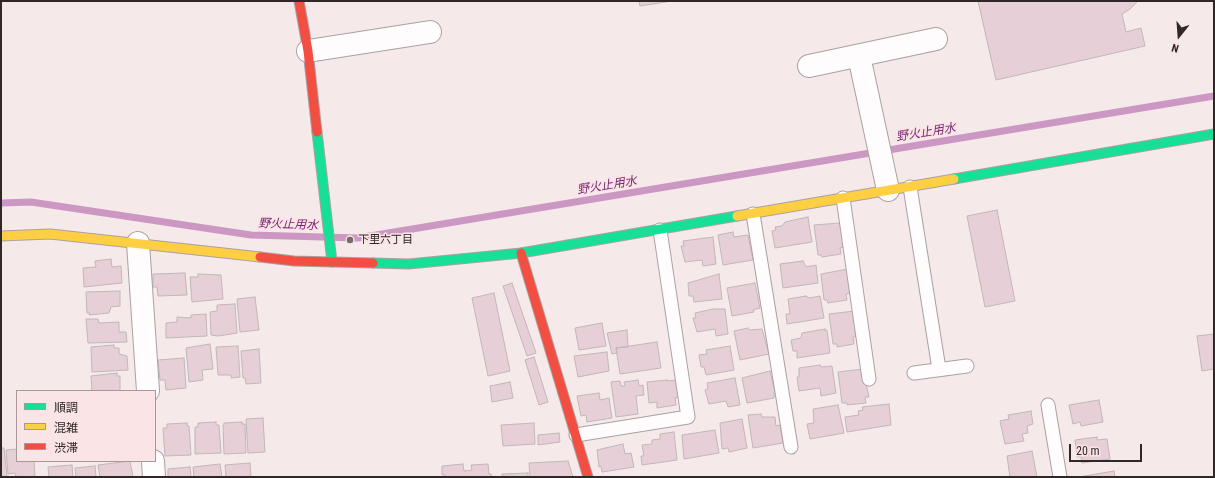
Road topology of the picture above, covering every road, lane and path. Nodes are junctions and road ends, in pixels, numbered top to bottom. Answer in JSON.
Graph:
{"nodes":[{"id":1,"x":299,"y":1,"type":"edge"},
{"id":2,"x":430,"y":32,"type":"dead end"},
{"id":3,"x":936,"y":39,"type":"dead end"},
{"id":4,"x":308,"y":51,"type":"junction"},
{"id":5,"x":859,"y":56,"type":"junction"},
{"id":6,"x":809,"y":66,"type":"dead end"},
{"id":7,"x":1214,"y":134,"type":"edge"},
{"id":8,"x":910,"y":186,"type":"junction"},
{"id":9,"x":888,"y":190,"type":"junction"},
{"id":10,"x":843,"y":198,"type":"junction"},
{"id":11,"x":754,"y":214,"type":"junction"},
{"id":12,"x":660,"y":230,"type":"junction"},
{"id":13,"x":1,"y":236,"type":"edge"},
{"id":14,"x":138,"y":243,"type":"junction"},
{"id":15,"x":521,"y":253,"type":"junction"},
{"id":16,"x":332,"y":262,"type":"junction"},
{"id":17,"x":967,"y":366,"type":"dead end"},
{"id":18,"x":939,"y":369,"type":"junction"},
{"id":19,"x":914,"y":373,"type":"dead end"},
{"id":20,"x":869,"y":379,"type":"dead end"},
{"id":21,"x":148,"y":390,"type":"edge"},
{"id":22,"x":1048,"y":405,"type":"dead end"},
{"id":23,"x":576,"y":435,"type":"junction"},
{"id":24,"x":791,"y":447,"type":"dead end"},
{"id":25,"x":152,"y":462,"type":"edge"},
{"id":26,"x":154,"y":477,"type":"edge"},
{"id":27,"x":588,"y":477,"type":"edge"},
{"id":28,"x":1060,"y":477,"type":"edge"}],
"edges":[{"from":1,"to":4,"type":"street"},
{"from":2,"to":4,"type":"street"},
{"from":3,"to":5,"type":"street"},
{"from":4,"to":16,"type":"street"},
{"from":5,"to":6,"type":"street"},
{"from":5,"to":9,"type":"street"},
{"from":7,"to":8,"type":"street"},
{"from":8,"to":9,"type":"street"},
{"from":8,"to":18,"type":"lane"},
{"from":9,"to":10,"type":"street"},
{"from":10,"to":11,"type":"street"},
{"from":10,"to":20,"type":"lane"},
{"from":11,"to":12,"type":"street"},
{"from":11,"to":24,"type":"lane"},
{"from":12,"to":15,"type":"street"},
{"from":12,"to":23,"type":"lane"},
{"from":13,"to":14,"type":"street"},
{"from":14,"to":16,"type":"street"},
{"from":14,"to":21,"type":"street"},
{"from":15,"to":16,"type":"street"},
{"from":15,"to":23,"type":"street"},
{"from":17,"to":18,"type":"lane"},
{"from":18,"to":19,"type":"lane"},
{"from":22,"to":28,"type":"lane"},
{"from":23,"to":27,"type":"street"},
{"from":25,"to":26,"type":"street"}]}
